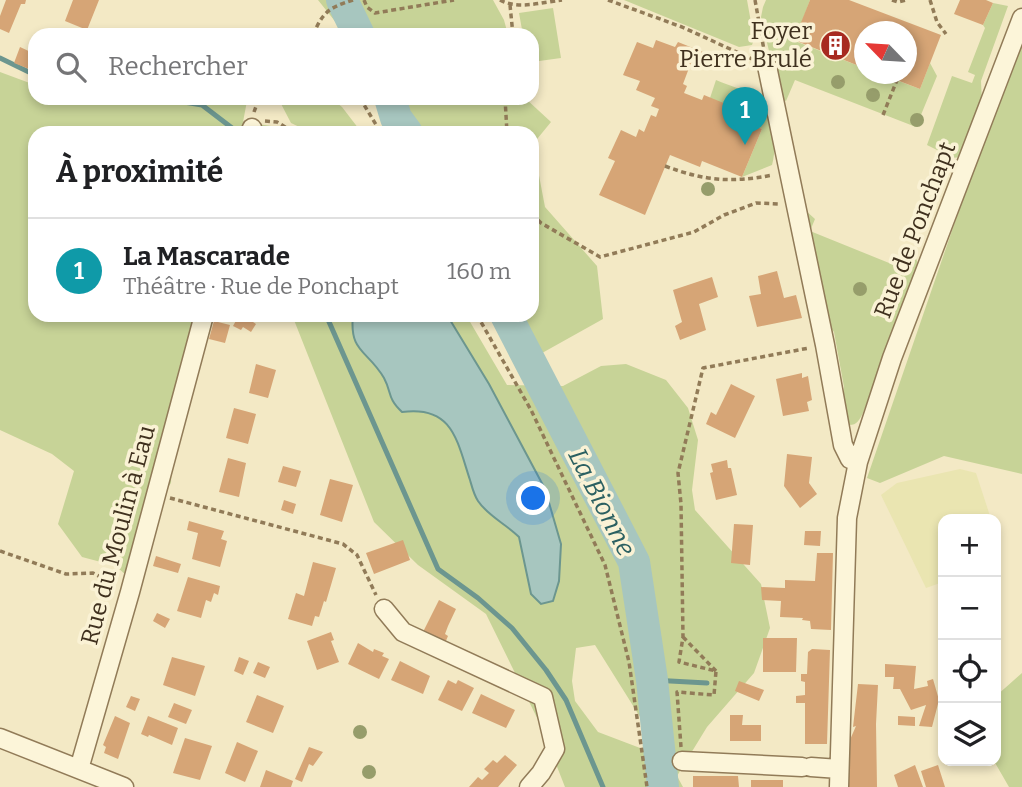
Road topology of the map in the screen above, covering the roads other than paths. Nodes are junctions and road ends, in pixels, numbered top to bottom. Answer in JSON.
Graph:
{"nodes":[{"id":1,"x":1022,"y":18,"type":"edge"},
{"id":2,"x":767,"y":66,"type":"road end"},
{"id":3,"x":202,"y":322,"type":"edge"},
{"id":4,"x":858,"y":462,"type":"junction"},
{"id":5,"x":384,"y":609,"type":"road end"},
{"id":6,"x":0,"y":738,"type":"edge"},
{"id":7,"x":682,"y":761,"type":"road end"},
{"id":8,"x":79,"y":769,"type":"junction"},
{"id":9,"x":839,"y":769,"type":"junction"},
{"id":10,"x":124,"y":787,"type":"edge"},
{"id":11,"x":529,"y":787,"type":"edge"},
{"id":12,"x":839,"y":787,"type":"edge"}],
"edges":[{"from":1,"to":4,"type":"street","name":"Rue de Ponchapt"},
{"from":2,"to":4,"type":"street"},
{"from":3,"to":8,"type":"street","name":"Rue du Moulin à Eau"},
{"from":4,"to":9,"type":"street","name":"Rue de Ponchapt"},
{"from":5,"to":11,"type":"street"},
{"from":6,"to":8,"type":"street"},
{"from":7,"to":9,"type":"street"},
{"from":8,"to":10,"type":"street"},
{"from":9,"to":12,"type":"street","name":"Rue de Ponchapt"}]}
